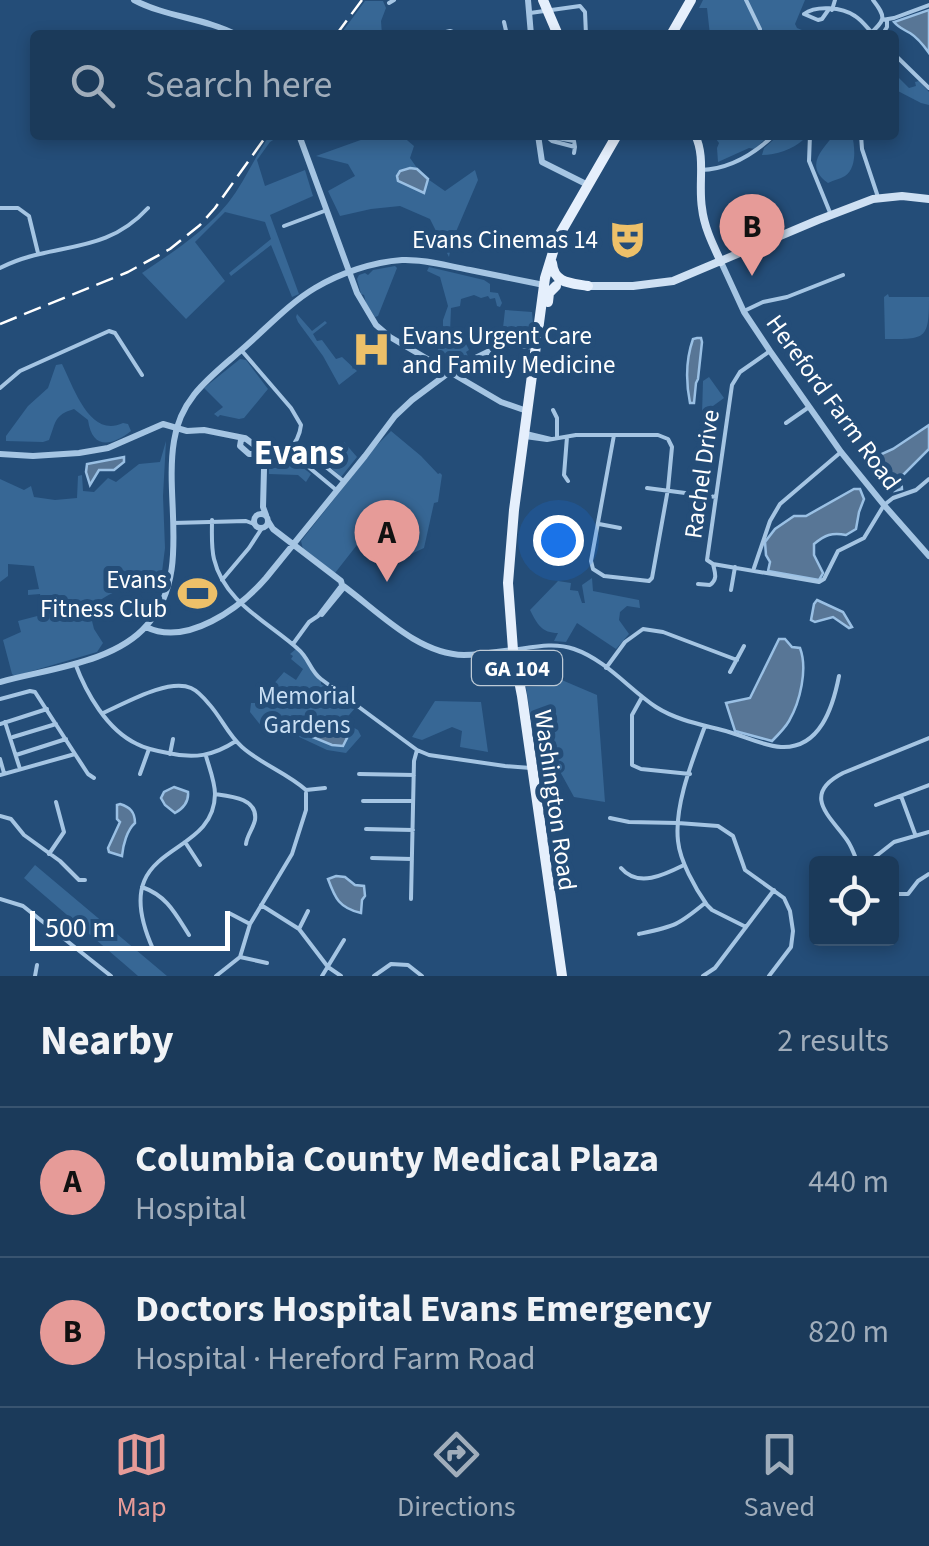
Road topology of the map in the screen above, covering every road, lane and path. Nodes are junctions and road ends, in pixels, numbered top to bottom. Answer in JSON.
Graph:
{"nodes":[{"id":1,"x":134,"y":0,"type":"edge"},
{"id":2,"x":528,"y":0,"type":"edge"},
{"id":3,"x":691,"y":0,"type":"edge"},
{"id":4,"x":746,"y":0,"type":"edge"},
{"id":5,"x":835,"y":0,"type":"edge"},
{"id":6,"x":873,"y":0,"type":"edge"},
{"id":7,"x":548,"y":4,"type":"edge"},
{"id":8,"x":929,"y":5,"type":"edge"},
{"id":9,"x":530,"y":13,"type":"junction"},
{"id":10,"x":884,"y":20,"type":"junction"},
{"id":11,"x":504,"y":22,"type":"dead end"},
{"id":12,"x":224,"y":30,"type":"edge"},
{"id":13,"x":506,"y":30,"type":"edge"},
{"id":14,"x":531,"y":30,"type":"edge"},
{"id":15,"x":559,"y":30,"type":"edge"},
{"id":16,"x":585,"y":30,"type":"edge"},
{"id":17,"x":674,"y":30,"type":"edge"},
{"id":18,"x":760,"y":30,"type":"dead end"},
{"id":19,"x":867,"y":30,"type":"edge"},
{"id":20,"x":875,"y":30,"type":"edge"},
{"id":21,"x":885,"y":30,"type":"edge"},
{"id":22,"x":899,"y":59,"type":"edge"},
{"id":23,"x":929,"y":88,"type":"edge"},
{"id":24,"x":301,"y":140,"type":"edge"},
{"id":25,"x":539,"y":140,"type":"edge"},
{"id":26,"x":540,"y":140,"type":"edge"},
{"id":27,"x":546,"y":140,"type":"edge"},
{"id":28,"x":614,"y":140,"type":"edge"},
{"id":29,"x":697,"y":140,"type":"edge"},
{"id":30,"x":768,"y":140,"type":"edge"},
{"id":31,"x":810,"y":140,"type":"edge"},
{"id":32,"x":861,"y":140,"type":"edge"},
{"id":33,"x":574,"y":150,"type":"dead end"},
{"id":34,"x":538,"y":166,"type":"dead end"},
{"id":35,"x":701,"y":170,"type":"junction"},
{"id":36,"x":588,"y":185,"type":"junction"},
{"id":37,"x":878,"y":198,"type":"junction"},
{"id":38,"x":929,"y":199,"type":"edge"},
{"id":39,"x":0,"y":208,"type":"edge"},
{"id":40,"x":148,"y":208,"type":"dead end"},
{"id":41,"x":327,"y":210,"type":"junction"},
{"id":42,"x":831,"y":215,"type":"junction"},
{"id":43,"x":284,"y":226,"type":"dead end"},
{"id":44,"x":38,"y":253,"type":"junction"},
{"id":45,"x":551,"y":257,"type":"junction"},
{"id":46,"x":721,"y":262,"type":"junction"},
{"id":47,"x":0,"y":268,"type":"edge"},
{"id":48,"x":350,"y":272,"type":"junction"},
{"id":49,"x":842,"y":276,"type":"dead end"},
{"id":50,"x":550,"y":286,"type":"junction"},
{"id":51,"x":588,"y":286,"type":"junction"},
{"id":52,"x":617,"y":286,"type":"junction"},
{"id":53,"x":632,"y":297,"type":"dead end"},
{"id":54,"x":744,"y":312,"type":"junction"},
{"id":55,"x":242,"y":350,"type":"junction"},
{"id":56,"x":770,"y":352,"type":"junction"},
{"id":57,"x":536,"y":353,"type":"junction"},
{"id":58,"x":449,"y":372,"type":"junction"},
{"id":59,"x":142,"y":374,"type":"dead end"},
{"id":60,"x":0,"y":388,"type":"edge"},
{"id":61,"x":530,"y":391,"type":"junction"},
{"id":62,"x":809,"y":406,"type":"junction"},
{"id":63,"x":527,"y":410,"type":"junction"},
{"id":64,"x":554,"y":410,"type":"dead end"},
{"id":65,"x":180,"y":417,"type":"junction"},
{"id":66,"x":786,"y":423,"type":"dead end"},
{"id":67,"x":166,"y":427,"type":"junction"},
{"id":68,"x":176,"y":430,"type":"junction"},
{"id":69,"x":186,"y":433,"type":"junction"},
{"id":70,"x":524,"y":435,"type":"junction"},
{"id":71,"x":614,"y":435,"type":"junction"},
{"id":72,"x":568,"y":437,"type":"junction"},
{"id":73,"x":554,"y":439,"type":"junction"},
{"id":74,"x":294,"y":442,"type":"junction"},
{"id":75,"x":173,"y":443,"type":"junction"},
{"id":76,"x":288,"y":450,"type":"junction"},
{"id":77,"x":255,"y":452,"type":"junction"},
{"id":78,"x":842,"y":452,"type":"junction"},
{"id":79,"x":0,"y":454,"type":"edge"},
{"id":80,"x":263,"y":465,"type":"junction"},
{"id":81,"x":929,"y":478,"type":"edge"},
{"id":82,"x":343,"y":481,"type":"junction"},
{"id":83,"x":568,"y":481,"type":"dead end"},
{"id":84,"x":647,"y":488,"type":"dead end"},
{"id":85,"x":336,"y":490,"type":"junction"},
{"id":86,"x":668,"y":490,"type":"junction"},
{"id":87,"x":716,"y":497,"type":"junction"},
{"id":88,"x":884,"y":506,"type":"junction"},
{"id":89,"x":212,"y":520,"type":"junction"},
{"id":90,"x":172,"y":523,"type":"junction"},
{"id":91,"x":258,"y":523,"type":"junction"},
{"id":92,"x":599,"y":524,"type":"junction"},
{"id":93,"x":620,"y":528,"type":"dead end"},
{"id":94,"x":291,"y":546,"type":"junction"},
{"id":95,"x":929,"y":556,"type":"edge"},
{"id":96,"x":713,"y":564,"type":"junction"},
{"id":97,"x":736,"y":566,"type":"junction"},
{"id":98,"x":753,"y":570,"type":"junction"},
{"id":99,"x":222,"y":580,"type":"junction"},
{"id":100,"x":698,"y":584,"type":"dead end"},
{"id":101,"x":344,"y":586,"type":"junction"},
{"id":102,"x":732,"y":590,"type":"dead end"},
{"id":103,"x":241,"y":604,"type":"junction"},
{"id":104,"x":146,"y":626,"type":"junction"},
{"id":105,"x":293,"y":644,"type":"junction"},
{"id":106,"x":744,"y":646,"type":"dead end"},
{"id":107,"x":513,"y":650,"type":"junction"},
{"id":108,"x":737,"y":660,"type":"junction"},
{"id":109,"x":75,"y":663,"type":"junction"},
{"id":110,"x":606,"y":668,"type":"junction"},
{"id":111,"x":730,"y":672,"type":"dead end"},
{"id":112,"x":839,"y":676,"type":"dead end"},
{"id":113,"x":0,"y":682,"type":"edge"},
{"id":114,"x":642,"y":697,"type":"junction"},
{"id":115,"x":0,"y":700,"type":"edge"},
{"id":116,"x":47,"y":709,"type":"junction"},
{"id":117,"x":103,"y":713,"type":"junction"},
{"id":118,"x":3,"y":723,"type":"edge"},
{"id":119,"x":56,"y":724,"type":"junction"},
{"id":120,"x":704,"y":726,"type":"junction"},
{"id":121,"x":10,"y":738,"type":"junction"},
{"id":122,"x":929,"y":738,"type":"edge"},
{"id":123,"x":174,"y":739,"type":"dead end"},
{"id":124,"x":66,"y":740,"type":"junction"},
{"id":125,"x":236,"y":741,"type":"junction"},
{"id":126,"x":148,"y":749,"type":"junction"},
{"id":127,"x":417,"y":750,"type":"junction"},
{"id":128,"x":75,"y":754,"type":"junction"},
{"id":129,"x":170,"y":754,"type":"junction"},
{"id":130,"x":16,"y":755,"type":"junction"},
{"id":131,"x":206,"y":756,"type":"junction"},
{"id":132,"x":0,"y":758,"type":"edge"},
{"id":133,"x":531,"y":768,"type":"junction"},
{"id":134,"x":20,"y":769,"type":"junction"},
{"id":135,"x":2,"y":774,"type":"edge"},
{"id":136,"x":140,"y":774,"type":"dead end"},
{"id":137,"x":359,"y":774,"type":"dead end"},
{"id":138,"x":690,"y":774,"type":"junction"},
{"id":139,"x":414,"y":775,"type":"junction"},
{"id":140,"x":94,"y":778,"type":"dead end"},
{"id":141,"x":929,"y":785,"type":"edge"},
{"id":142,"x":325,"y":788,"type":"dead end"},
{"id":143,"x":306,"y":790,"type":"junction"},
{"id":144,"x":215,"y":794,"type":"junction"},
{"id":145,"x":901,"y":796,"type":"junction"},
{"id":146,"x":363,"y":801,"type":"dead end"},
{"id":147,"x":413,"y":801,"type":"junction"},
{"id":148,"x":56,"y":802,"type":"dead end"},
{"id":149,"x":876,"y":805,"type":"dead end"},
{"id":150,"x":0,"y":816,"type":"edge"},
{"id":151,"x":610,"y":818,"type":"dead end"},
{"id":152,"x":678,"y":823,"type":"junction"},
{"id":153,"x":366,"y":829,"type":"dead end"},
{"id":154,"x":413,"y":830,"type":"junction"},
{"id":155,"x":929,"y":832,"type":"edge"},
{"id":156,"x":916,"y":835,"type":"junction"},
{"id":157,"x":184,"y":842,"type":"junction"},
{"id":158,"x":246,"y":844,"type":"dead end"},
{"id":159,"x":48,"y":854,"type":"junction"},
{"id":160,"x":854,"y":856,"type":"edge"},
{"id":161,"x":875,"y":856,"type":"edge"},
{"id":162,"x":372,"y":858,"type":"dead end"},
{"id":163,"x":412,"y":859,"type":"junction"},
{"id":164,"x":686,"y":864,"type":"junction"},
{"id":165,"x":200,"y":865,"type":"dead end"},
{"id":166,"x":621,"y":868,"type":"dead end"},
{"id":167,"x":929,"y":874,"type":"edge"},
{"id":168,"x":84,"y":880,"type":"dead end"},
{"id":169,"x":142,"y":888,"type":"junction"},
{"id":170,"x":774,"y":890,"type":"junction"},
{"id":171,"x":899,"y":894,"type":"edge"},
{"id":172,"x":0,"y":898,"type":"edge"},
{"id":173,"x":411,"y":899,"type":"dead end"},
{"id":174,"x":705,"y":902,"type":"junction"},
{"id":175,"x":261,"y":905,"type":"junction"},
{"id":176,"x":308,"y":911,"type":"dead end"},
{"id":177,"x":230,"y":913,"type":"dead end"},
{"id":178,"x":250,"y":924,"type":"junction"},
{"id":179,"x":746,"y":927,"type":"junction"},
{"id":180,"x":299,"y":929,"type":"junction"},
{"id":181,"x":189,"y":934,"type":"dead end"},
{"id":182,"x":639,"y":934,"type":"dead end"},
{"id":183,"x":344,"y":940,"type":"dead end"},
{"id":184,"x":153,"y":949,"type":"dead end"},
{"id":185,"x":240,"y":956,"type":"junction"},
{"id":186,"x":267,"y":963,"type":"dead end"},
{"id":187,"x":37,"y":965,"type":"dead end"},
{"id":188,"x":328,"y":967,"type":"junction"},
{"id":189,"x":35,"y":976,"type":"edge"},
{"id":190,"x":111,"y":976,"type":"edge"},
{"id":191,"x":216,"y":976,"type":"edge"},
{"id":192,"x":322,"y":976,"type":"edge"},
{"id":193,"x":340,"y":976,"type":"edge"},
{"id":194,"x":374,"y":976,"type":"edge"},
{"id":195,"x":422,"y":976,"type":"edge"},
{"id":196,"x":562,"y":976,"type":"edge"},
{"id":197,"x":703,"y":976,"type":"edge"},
{"id":198,"x":769,"y":976,"type":"edge"}],
"edges":[{"from":1,"to":12,"type":"street"},
{"from":2,"to":9,"type":"street"},
{"from":3,"to":17,"type":"main road"},
{"from":4,"to":18,"type":"street"},
{"from":5,"to":19,"type":"street"},
{"from":6,"to":10,"type":"street"},
{"from":7,"to":9,"type":"street"},
{"from":7,"to":15,"type":"main road"},
{"from":7,"to":16,"type":"street"},
{"from":8,"to":10,"type":"street"},
{"from":9,"to":14,"type":"street"},
{"from":10,"to":20,"type":"street"},
{"from":10,"to":21,"type":"street"},
{"from":11,"to":13,"type":"street"},
{"from":22,"to":23,"type":"street"},
{"from":24,"to":41,"type":"street"},
{"from":25,"to":34,"type":"street"},
{"from":26,"to":36,"type":"street"},
{"from":27,"to":33,"type":"street"},
{"from":28,"to":36,"type":"main road","name":"Washington Road","number":"GA 104"},
{"from":29,"to":35,"type":"main road"},
{"from":30,"to":35,"type":"street"},
{"from":31,"to":42,"type":"street"},
{"from":32,"to":37,"type":"street"},
{"from":35,"to":46,"type":"main road"},
{"from":36,"to":45,"type":"main road","name":"Washington Road","number":"GA 104"},
{"from":37,"to":38,"type":"main road"},
{"from":37,"to":42,"type":"main road"},
{"from":39,"to":44,"type":"street"},
{"from":40,"to":44,"type":"street"},
{"from":41,"to":43,"type":"street"},
{"from":41,"to":48,"type":"street"},
{"from":42,"to":46,"type":"main road"},
{"from":44,"to":47,"type":"street"},
{"from":45,"to":50,"type":"main road","name":"Washington Road","number":"GA 104"},
{"from":45,"to":51,"type":"main road"},
{"from":46,"to":52,"type":"main road"},
{"from":46,"to":54,"type":"street","name":"Hereford Farm Road"},
{"from":48,"to":50,"type":"street"},
{"from":48,"to":55,"type":"street"},
{"from":48,"to":58,"type":"street"},
{"from":49,"to":54,"type":"street"},
{"from":50,"to":51,"type":"main road"},
{"from":50,"to":57,"type":"main road","name":"Washington Road","number":"GA 104"},
{"from":50,"to":61,"type":"main road","name":"Washington Road"},
{"from":51,"to":52,"type":"main road"},
{"from":52,"to":53,"type":"main road"},
{"from":54,"to":56,"type":"street","name":"Hereford Farm Road"},
{"from":55,"to":65,"type":"street"},
{"from":55,"to":74,"type":"street"},
{"from":56,"to":62,"type":"street","name":"Hereford Farm Road"},
{"from":56,"to":87,"type":"street","name":"Rachel Drive"},
{"from":57,"to":58,"type":"street"},
{"from":57,"to":61,"type":"main road","name":"Washington Road","number":"GA 104"},
{"from":58,"to":63,"type":"street"},
{"from":58,"to":82,"type":"street"},
{"from":59,"to":60,"type":"street"},
{"from":61,"to":63,"type":"main road","name":"Washington Road","number":"GA 104"},
{"from":62,"to":66,"type":"street"},
{"from":62,"to":78,"type":"street","name":"Hereford Farm Road"},
{"from":63,"to":70,"type":"main road","name":"Washington Road","number":"GA 104"},
{"from":64,"to":73,"type":"street"},
{"from":65,"to":67,"type":"street"},
{"from":65,"to":68,"type":"street"},
{"from":65,"to":69,"type":"street"},
{"from":67,"to":68,"type":"street"},
{"from":67,"to":75,"type":"street"},
{"from":67,"to":79,"type":"street"},
{"from":68,"to":69,"type":"street"},
{"from":68,"to":75,"type":"street"},
{"from":69,"to":75,"type":"street"},
{"from":69,"to":77,"type":"street"},
{"from":70,"to":73,"type":"street"},
{"from":70,"to":107,"type":"main road","name":"Washington Road","number":"GA 104"},
{"from":71,"to":72,"type":"street"},
{"from":71,"to":86,"type":"street"},
{"from":71,"to":92,"type":"street"},
{"from":72,"to":73,"type":"street"},
{"from":72,"to":83,"type":"street"},
{"from":74,"to":76,"type":"street"},
{"from":74,"to":82,"type":"street"},
{"from":75,"to":90,"type":"street"},
{"from":76,"to":80,"type":"street"},
{"from":76,"to":85,"type":"street"},
{"from":77,"to":80,"type":"street"},
{"from":77,"to":91,"type":"street"},
{"from":78,"to":88,"type":"street","name":"Hereford Farm Road"},
{"from":78,"to":98,"type":"street"},
{"from":80,"to":91,"type":"street"},
{"from":81,"to":88,"type":"street"},
{"from":82,"to":85,"type":"street"},
{"from":84,"to":86,"type":"street"},
{"from":85,"to":94,"type":"street"},
{"from":86,"to":87,"type":"street"},
{"from":86,"to":92,"type":"street"},
{"from":87,"to":96,"type":"street","name":"Rachel Drive"},
{"from":88,"to":95,"type":"street","name":"Hereford Farm Road"},
{"from":88,"to":98,"type":"street"},
{"from":89,"to":90,"type":"street"},
{"from":89,"to":91,"type":"street"},
{"from":89,"to":99,"type":"street"},
{"from":90,"to":104,"type":"street"},
{"from":91,"to":94,"type":"street"},
{"from":91,"to":99,"type":"street"},
{"from":92,"to":93,"type":"street"},
{"from":94,"to":101,"type":"street"},
{"from":94,"to":103,"type":"street"},
{"from":96,"to":97,"type":"street"},
{"from":96,"to":100,"type":"street"},
{"from":97,"to":98,"type":"street"},
{"from":97,"to":102,"type":"street"},
{"from":99,"to":103,"type":"street"},
{"from":101,"to":105,"type":"street"},
{"from":101,"to":107,"type":"street"},
{"from":103,"to":104,"type":"street"},
{"from":103,"to":105,"type":"street"},
{"from":104,"to":109,"type":"street"},
{"from":105,"to":127,"type":"street"},
{"from":106,"to":108,"type":"street"},
{"from":107,"to":110,"type":"street"},
{"from":107,"to":133,"type":"main road","name":"Washington Road","number":"GA 104"},
{"from":108,"to":110,"type":"street"},
{"from":108,"to":111,"type":"street"},
{"from":109,"to":113,"type":"street"},
{"from":109,"to":117,"type":"street"},
{"from":110,"to":114,"type":"street"},
{"from":112,"to":120,"type":"street"},
{"from":114,"to":120,"type":"street"},
{"from":114,"to":138,"type":"street"},
{"from":115,"to":116,"type":"street"},
{"from":116,"to":118,"type":"street"},
{"from":116,"to":119,"type":"street"},
{"from":117,"to":125,"type":"street"},
{"from":117,"to":126,"type":"street"},
{"from":118,"to":121,"type":"street"},
{"from":119,"to":121,"type":"street"},
{"from":119,"to":124,"type":"street"},
{"from":120,"to":138,"type":"street"},
{"from":121,"to":130,"type":"street"},
{"from":122,"to":160,"type":"street"},
{"from":123,"to":129,"type":"street"},
{"from":124,"to":128,"type":"street"},
{"from":124,"to":130,"type":"street"},
{"from":125,"to":131,"type":"street"},
{"from":125,"to":143,"type":"street"},
{"from":126,"to":129,"type":"street"},
{"from":126,"to":136,"type":"street"},
{"from":127,"to":133,"type":"street"},
{"from":127,"to":139,"type":"street"},
{"from":128,"to":134,"type":"street"},
{"from":128,"to":140,"type":"street"},
{"from":129,"to":131,"type":"street"},
{"from":130,"to":134,"type":"street"},
{"from":131,"to":144,"type":"street"},
{"from":132,"to":135,"type":"street"},
{"from":133,"to":196,"type":"main road","name":"Washington Road","number":"GA 104"},
{"from":134,"to":135,"type":"street"},
{"from":137,"to":139,"type":"street"},
{"from":138,"to":152,"type":"street"},
{"from":139,"to":147,"type":"street"},
{"from":141,"to":145,"type":"street"},
{"from":142,"to":143,"type":"street"},
{"from":143,"to":175,"type":"street"},
{"from":144,"to":157,"type":"street"},
{"from":144,"to":158,"type":"street"},
{"from":145,"to":149,"type":"street"},
{"from":145,"to":156,"type":"street"},
{"from":146,"to":147,"type":"street"},
{"from":147,"to":154,"type":"street"},
{"from":148,"to":159,"type":"street"},
{"from":150,"to":159,"type":"street"},
{"from":151,"to":152,"type":"street"},
{"from":152,"to":164,"type":"street"},
{"from":152,"to":170,"type":"street"},
{"from":153,"to":154,"type":"street"},
{"from":154,"to":163,"type":"street"},
{"from":155,"to":156,"type":"street"},
{"from":156,"to":161,"type":"street"},
{"from":157,"to":165,"type":"street"},
{"from":157,"to":169,"type":"street"},
{"from":159,"to":168,"type":"street"},
{"from":162,"to":163,"type":"street"},
{"from":163,"to":173,"type":"street"},
{"from":164,"to":166,"type":"street"},
{"from":164,"to":174,"type":"street"},
{"from":167,"to":171,"type":"street"},
{"from":169,"to":181,"type":"street"},
{"from":169,"to":184,"type":"street"},
{"from":170,"to":179,"type":"street"},
{"from":170,"to":198,"type":"street"},
{"from":172,"to":190,"type":"street"},
{"from":174,"to":179,"type":"street"},
{"from":174,"to":182,"type":"street"},
{"from":175,"to":178,"type":"street"},
{"from":175,"to":180,"type":"street"},
{"from":176,"to":180,"type":"street"},
{"from":177,"to":178,"type":"street"},
{"from":178,"to":185,"type":"street"},
{"from":179,"to":197,"type":"street"},
{"from":180,"to":188,"type":"street"},
{"from":183,"to":188,"type":"street"},
{"from":185,"to":186,"type":"street"},
{"from":185,"to":191,"type":"street"},
{"from":187,"to":189,"type":"street"},
{"from":188,"to":192,"type":"street"},
{"from":188,"to":193,"type":"street"},
{"from":194,"to":195,"type":"street"}]}
